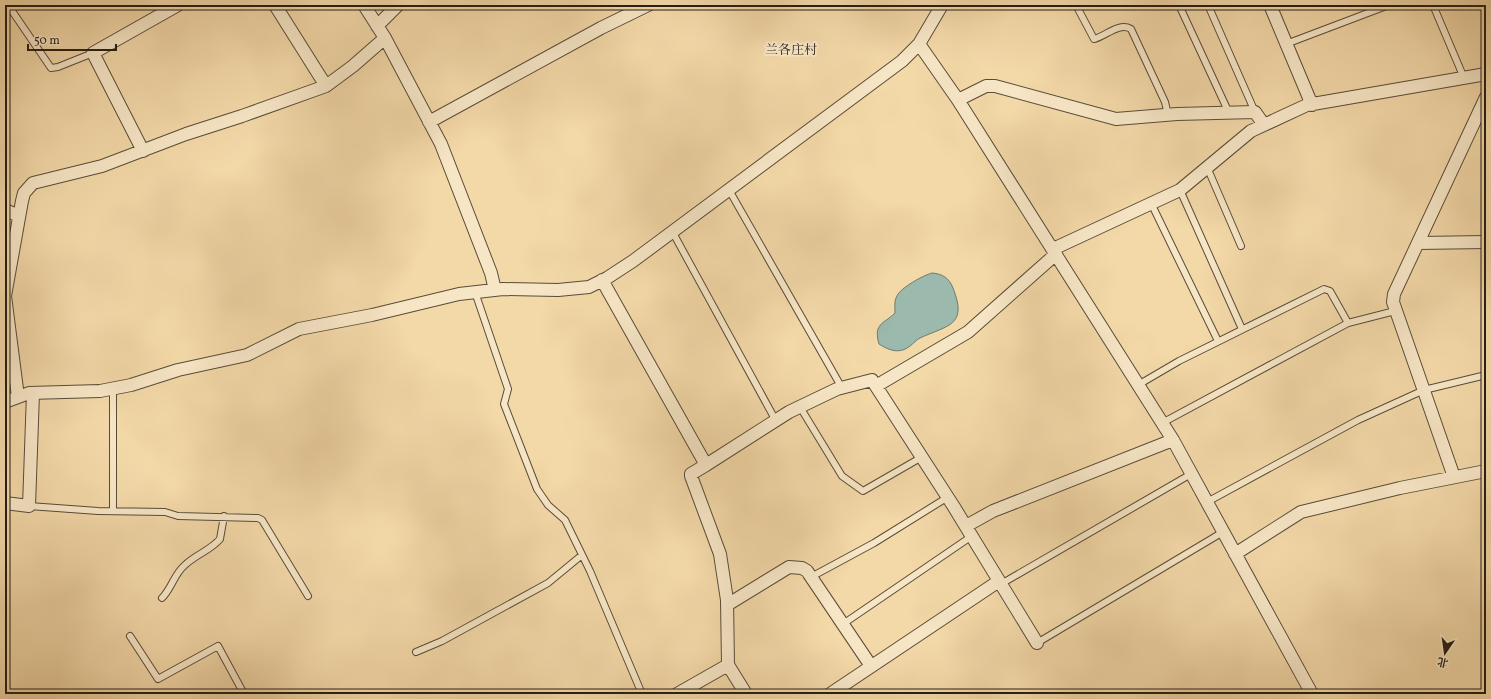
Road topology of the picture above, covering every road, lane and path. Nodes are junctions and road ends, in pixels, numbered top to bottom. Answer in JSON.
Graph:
{"nodes":[{"id":1,"x":8,"y":5,"type":"edge"},
{"id":2,"x":178,"y":5,"type":"edge"},
{"id":3,"x":275,"y":5,"type":"edge"},
{"id":4,"x":364,"y":5,"type":"edge"},
{"id":5,"x":398,"y":5,"type":"edge"},
{"id":6,"x":646,"y":5,"type":"edge"},
{"id":7,"x":942,"y":5,"type":"edge"},
{"id":8,"x":1076,"y":5,"type":"edge"},
{"id":9,"x":1179,"y":5,"type":"edge"},
{"id":10,"x":1208,"y":5,"type":"edge"},
{"id":11,"x":1270,"y":5,"type":"edge"},
{"id":12,"x":1389,"y":5,"type":"edge"},
{"id":13,"x":1433,"y":5,"type":"edge"},
{"id":14,"x":377,"y":26,"type":"junction"},
{"id":15,"x":385,"y":38,"type":"junction"},
{"id":16,"x":919,"y":44,"type":"junction"},
{"id":17,"x":1286,"y":44,"type":"junction"},
{"id":18,"x":93,"y":53,"type":"junction"},
{"id":19,"x":1486,"y":74,"type":"edge"},
{"id":20,"x":1464,"y":78,"type":"junction"},
{"id":21,"x":326,"y":86,"type":"junction"},
{"id":22,"x":1486,"y":97,"type":"edge"},
{"id":23,"x":958,"y":100,"type":"junction"},
{"id":24,"x":1312,"y":105,"type":"junction"},
{"id":25,"x":1255,"y":112,"type":"junction"},
{"id":26,"x":1229,"y":113,"type":"junction"},
{"id":27,"x":1168,"y":115,"type":"junction"},
{"id":28,"x":429,"y":122,"type":"junction"},
{"id":29,"x":1264,"y":125,"type":"junction"},
{"id":30,"x":143,"y":150,"type":"junction"},
{"id":31,"x":1207,"y":167,"type":"junction"},
{"id":32,"x":729,"y":190,"type":"junction"},
{"id":33,"x":1180,"y":190,"type":"junction"},
{"id":34,"x":1151,"y":203,"type":"junction"},
{"id":35,"x":5,"y":210,"type":"edge"},
{"id":36,"x":19,"y":216,"type":"junction"},
{"id":37,"x":672,"y":231,"type":"junction"},
{"id":38,"x":1418,"y":242,"type":"junction"},
{"id":39,"x":1486,"y":242,"type":"edge"},
{"id":40,"x":1241,"y":246,"type":"dead end"},
{"id":41,"x":1054,"y":252,"type":"junction"},
{"id":42,"x":602,"y":280,"type":"junction"},
{"id":43,"x":495,"y":290,"type":"junction"},
{"id":44,"x":474,"y":292,"type":"junction"},
{"id":45,"x":1395,"y":311,"type":"junction"},
{"id":46,"x":1348,"y":323,"type":"junction"},
{"id":47,"x":1242,"y":329,"type":"junction"},
{"id":48,"x":1218,"y":341,"type":"junction"},
{"id":49,"x":1486,"y":375,"type":"edge"},
{"id":50,"x":1138,"y":385,"type":"junction"},
{"id":51,"x":876,"y":386,"type":"junction"},
{"id":52,"x":842,"y":388,"type":"junction"},
{"id":53,"x":113,"y":389,"type":"junction"},
{"id":54,"x":1424,"y":390,"type":"junction"},
{"id":55,"x":33,"y":393,"type":"junction"},
{"id":56,"x":18,"y":397,"type":"junction"},
{"id":57,"x":5,"y":402,"type":"edge"},
{"id":58,"x":800,"y":407,"type":"junction"},
{"id":59,"x":776,"y":421,"type":"junction"},
{"id":60,"x":1162,"y":423,"type":"junction"},
{"id":61,"x":1173,"y":440,"type":"junction"},
{"id":62,"x":922,"y":457,"type":"junction"},
{"id":63,"x":706,"y":465,"type":"junction"},
{"id":64,"x":1486,"y":471,"type":"edge"},
{"id":65,"x":1191,"y":474,"type":"junction"},
{"id":66,"x":1454,"y":477,"type":"junction"},
{"id":67,"x":948,"y":497,"type":"junction"},
{"id":68,"x":1207,"y":502,"type":"junction"},
{"id":69,"x":5,"y":503,"type":"edge"},
{"id":70,"x":29,"y":506,"type":"junction"},
{"id":71,"x":113,"y":511,"type":"junction"},
{"id":72,"x":224,"y":516,"type":"junction"},
{"id":73,"x":969,"y":532,"type":"junction"},
{"id":74,"x":1223,"y":532,"type":"junction"},
{"id":75,"x":1236,"y":554,"type":"junction"},
{"id":76,"x":582,"y":555,"type":"junction"},
{"id":77,"x":811,"y":577,"type":"junction"},
{"id":78,"x":1000,"y":582,"type":"junction"},
{"id":79,"x":308,"y":596,"type":"dead end"},
{"id":80,"x":162,"y":598,"type":"dead end"},
{"id":81,"x":727,"y":605,"type":"junction"},
{"id":82,"x":843,"y":624,"type":"junction"},
{"id":83,"x":130,"y":636,"type":"dead end"},
{"id":84,"x":1037,"y":643,"type":"joint"},
{"id":85,"x":416,"y":652,"type":"dead end"},
{"id":86,"x":728,"y":665,"type":"junction"},
{"id":87,"x":871,"y":666,"type":"junction"},
{"id":88,"x":244,"y":694,"type":"edge"},
{"id":89,"x":642,"y":694,"type":"edge"},
{"id":90,"x":677,"y":694,"type":"edge"},
{"id":91,"x":746,"y":694,"type":"edge"},
{"id":92,"x":830,"y":694,"type":"edge"},
{"id":93,"x":1312,"y":694,"type":"edge"}],
"edges":[{"from":1,"to":18,"type":"lane"},
{"from":2,"to":18,"type":"street"},
{"from":3,"to":21,"type":"street"},
{"from":4,"to":14,"type":"street"},
{"from":5,"to":14,"type":"street"},
{"from":6,"to":28,"type":"street"},
{"from":7,"to":16,"type":"street"},
{"from":8,"to":27,"type":"lane"},
{"from":9,"to":26,"type":"lane"},
{"from":10,"to":25,"type":"lane"},
{"from":11,"to":17,"type":"street"},
{"from":12,"to":17,"type":"lane"},
{"from":13,"to":20,"type":"lane"},
{"from":14,"to":15,"type":"street"},
{"from":15,"to":21,"type":"street"},
{"from":15,"to":28,"type":"street"},
{"from":16,"to":23,"type":"street"},
{"from":16,"to":32,"type":"street"},
{"from":17,"to":24,"type":"street"},
{"from":18,"to":30,"type":"street"},
{"from":19,"to":20,"type":"street"},
{"from":20,"to":24,"type":"street"},
{"from":21,"to":30,"type":"street"},
{"from":22,"to":38,"type":"street"},
{"from":23,"to":27,"type":"street"},
{"from":23,"to":41,"type":"street"},
{"from":24,"to":29,"type":"street"},
{"from":25,"to":26,"type":"street"},
{"from":25,"to":29,"type":"street"},
{"from":26,"to":27,"type":"street"},
{"from":28,"to":43,"type":"street"},
{"from":29,"to":31,"type":"street"},
{"from":30,"to":36,"type":"street"},
{"from":31,"to":33,"type":"street"},
{"from":31,"to":40,"type":"lane"},
{"from":32,"to":37,"type":"street"},
{"from":32,"to":52,"type":"lane"},
{"from":33,"to":34,"type":"street"},
{"from":33,"to":47,"type":"lane"},
{"from":34,"to":41,"type":"street"},
{"from":34,"to":48,"type":"lane"},
{"from":35,"to":36,"type":"street"},
{"from":36,"to":56,"type":"street"},
{"from":37,"to":42,"type":"street"},
{"from":37,"to":59,"type":"lane"},
{"from":38,"to":39,"type":"street"},
{"from":38,"to":45,"type":"street"},
{"from":41,"to":50,"type":"street"},
{"from":41,"to":51,"type":"street"},
{"from":42,"to":43,"type":"street"},
{"from":42,"to":63,"type":"street"},
{"from":43,"to":44,"type":"street"},
{"from":44,"to":53,"type":"street"},
{"from":44,"to":76,"type":"lane"},
{"from":45,"to":46,"type":"lane"},
{"from":45,"to":54,"type":"street"},
{"from":46,"to":47,"type":"lane"},
{"from":46,"to":60,"type":"lane"},
{"from":47,"to":48,"type":"lane"},
{"from":48,"to":50,"type":"lane"},
{"from":49,"to":54,"type":"lane"},
{"from":50,"to":60,"type":"street"},
{"from":51,"to":52,"type":"street"},
{"from":51,"to":62,"type":"street"},
{"from":52,"to":58,"type":"street"},
{"from":53,"to":55,"type":"street"},
{"from":53,"to":71,"type":"lane"},
{"from":54,"to":66,"type":"street"},
{"from":54,"to":68,"type":"lane"},
{"from":55,"to":56,"type":"street"},
{"from":55,"to":70,"type":"street"},
{"from":56,"to":57,"type":"street"},
{"from":58,"to":59,"type":"street"},
{"from":58,"to":62,"type":"lane"},
{"from":59,"to":63,"type":"street"},
{"from":60,"to":61,"type":"street"},
{"from":61,"to":65,"type":"street"},
{"from":61,"to":73,"type":"street"},
{"from":62,"to":67,"type":"street"},
{"from":63,"to":81,"type":"street"},
{"from":64,"to":66,"type":"street"},
{"from":65,"to":68,"type":"street"},
{"from":65,"to":78,"type":"lane"},
{"from":66,"to":75,"type":"street"},
{"from":67,"to":73,"type":"street"},
{"from":67,"to":77,"type":"lane"},
{"from":68,"to":74,"type":"street"},
{"from":69,"to":70,"type":"street"},
{"from":70,"to":71,"type":"lane"},
{"from":71,"to":72,"type":"lane"},
{"from":72,"to":79,"type":"lane"},
{"from":72,"to":80,"type":"lane"},
{"from":73,"to":78,"type":"street"},
{"from":73,"to":82,"type":"lane"},
{"from":74,"to":75,"type":"street"},
{"from":74,"to":84,"type":"lane"},
{"from":75,"to":93,"type":"street"},
{"from":76,"to":85,"type":"lane"},
{"from":76,"to":89,"type":"lane"},
{"from":77,"to":81,"type":"street"},
{"from":77,"to":82,"type":"street"},
{"from":78,"to":84,"type":"street"},
{"from":78,"to":87,"type":"street"},
{"from":81,"to":86,"type":"street"},
{"from":82,"to":87,"type":"street"},
{"from":83,"to":88,"type":"lane"},
{"from":86,"to":90,"type":"street"},
{"from":86,"to":91,"type":"street"},
{"from":87,"to":92,"type":"street"}]}
